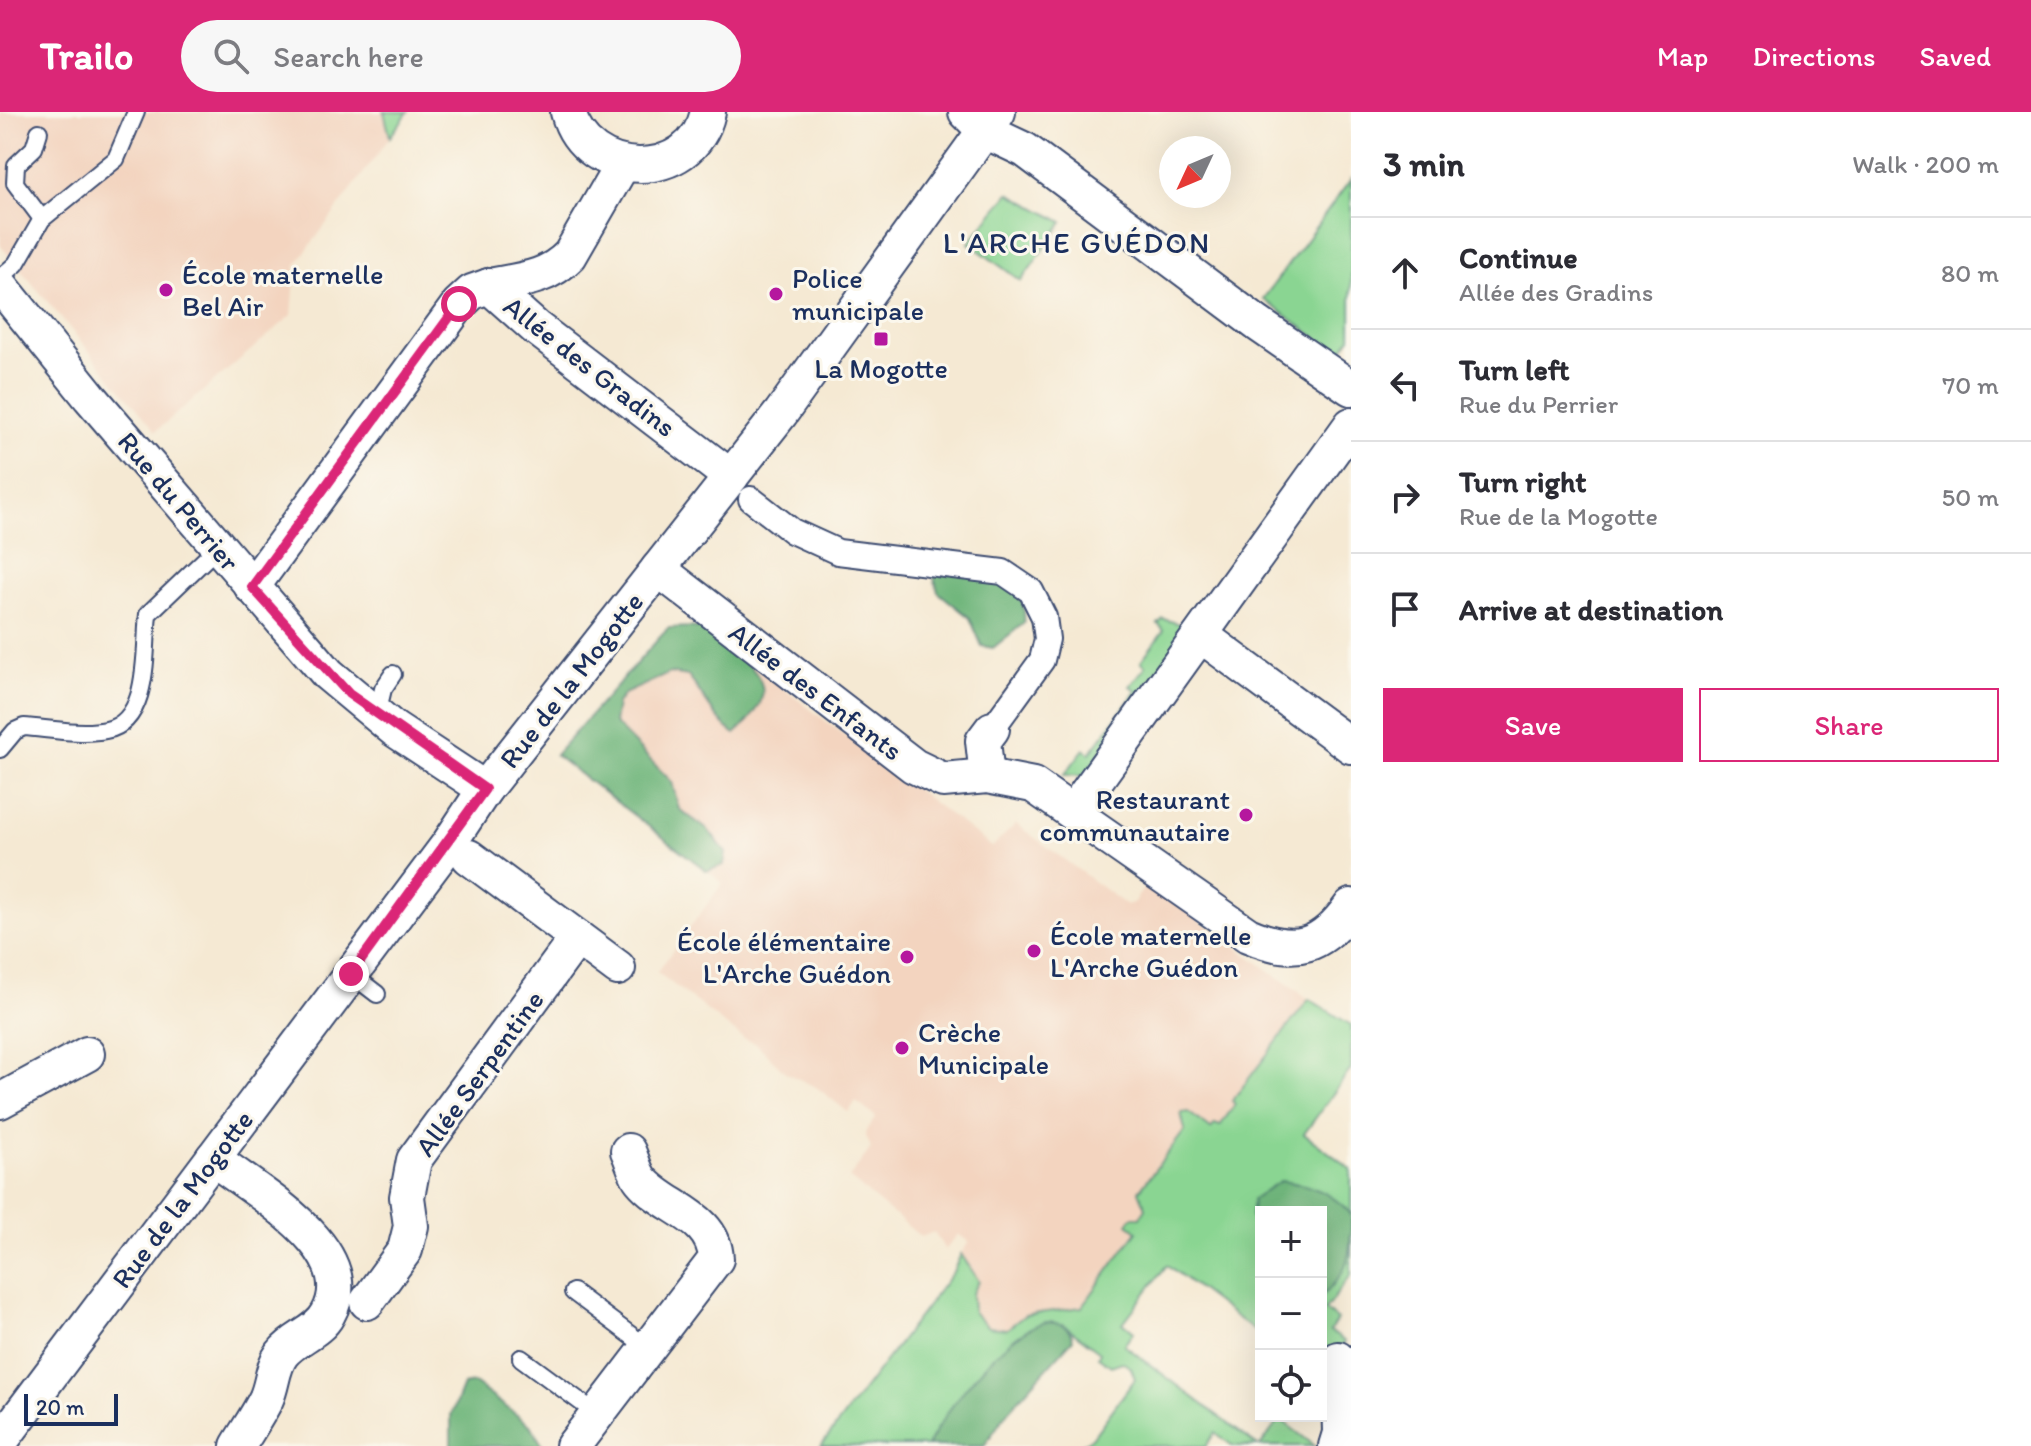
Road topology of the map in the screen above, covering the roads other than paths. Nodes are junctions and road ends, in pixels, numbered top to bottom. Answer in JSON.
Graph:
{"nodes":[{"id":1,"x":136,"y":112,"type":"edge"},
{"id":2,"x":568,"y":112,"type":"edge"},
{"id":3,"x":708,"y":112,"type":"edge"},
{"id":4,"x":983,"y":118,"type":"edge"},
{"id":5,"x":39,"y":132,"type":"dead end"},
{"id":6,"x":622,"y":165,"type":"junction"},
{"id":7,"x":42,"y":219,"type":"junction"},
{"id":8,"x":0,"y":278,"type":"edge"},
{"id":9,"x":0,"y":285,"type":"edge"},
{"id":10,"x":489,"y":286,"type":"junction"},
{"id":11,"x":1351,"y":388,"type":"edge"},
{"id":12,"x":1351,"y":425,"type":"edge"},
{"id":13,"x":741,"y":488,"type":"junction"},
{"id":14,"x":218,"y":547,"type":"junction"},
{"id":15,"x":658,"y":569,"type":"junction"},
{"id":16,"x":252,"y":587,"type":"junction"},
{"id":17,"x":1202,"y":636,"type":"junction"},
{"id":18,"x":393,"y":674,"type":"dead end"},
{"id":19,"x":377,"y":716,"type":"junction"},
{"id":20,"x":992,"y":729,"type":"joint"},
{"id":21,"x":1351,"y":746,"type":"edge"},
{"id":22,"x":0,"y":749,"type":"edge"},
{"id":23,"x":987,"y":776,"type":"junction"},
{"id":24,"x":485,"y":789,"type":"junction"},
{"id":25,"x":1073,"y":812,"type":"junction"},
{"id":26,"x":469,"y":857,"type":"dead end"},
{"id":27,"x":1351,"y":906,"type":"edge"},
{"id":28,"x":577,"y":938,"type":"junction"},
{"id":29,"x":618,"y":968,"type":"dead end"},
{"id":30,"x":87,"y":1054,"type":"dead end"},
{"id":31,"x":0,"y":1101,"type":"edge"},
{"id":32,"x":628,"y":1151,"type":"dead end"},
{"id":33,"x":213,"y":1158,"type":"junction"},
{"id":34,"x":573,"y":1292,"type":"dead end"},
{"id":35,"x":367,"y":1302,"type":"dead end"},
{"id":36,"x":648,"y":1348,"type":"junction"},
{"id":37,"x":521,"y":1358,"type":"dead end"},
{"id":38,"x":1338,"y":1359,"type":"dead end"},
{"id":39,"x":597,"y":1414,"type":"junction"},
{"id":40,"x":1343,"y":1437,"type":"edge"},
{"id":41,"x":0,"y":1442,"type":"edge"},
{"id":42,"x":238,"y":1446,"type":"edge"},
{"id":43,"x":573,"y":1446,"type":"edge"}],
"edges":[{"from":1,"to":7,"type":"lane"},
{"from":2,"to":6,"type":"street"},
{"from":3,"to":6,"type":"street"},
{"from":4,"to":11,"type":"street"},
{"from":4,"to":13,"type":"street","name":"Rue de la Mogotte"},
{"from":5,"to":7,"type":"lane"},
{"from":6,"to":10,"type":"street"},
{"from":7,"to":8,"type":"lane"},
{"from":9,"to":14,"type":"street","name":"Rue du Perrier"},
{"from":10,"to":13,"type":"street","name":"Allée des Gradins"},
{"from":10,"to":16,"type":"street","name":"Allée des Gradins"},
{"from":12,"to":17,"type":"street"},
{"from":13,"to":15,"type":"street","name":"Rue de la Mogotte"},
{"from":13,"to":20,"type":"street"},
{"from":14,"to":16,"type":"street","name":"Rue du Perrier"},
{"from":14,"to":22,"type":"lane"},
{"from":15,"to":23,"type":"street","name":"Allée des Enfants"},
{"from":15,"to":24,"type":"street","name":"Rue de la Mogotte"},
{"from":16,"to":19,"type":"street","name":"Rue du Perrier"},
{"from":17,"to":21,"type":"street"},
{"from":17,"to":25,"type":"street"},
{"from":18,"to":19,"type":"lane"},
{"from":19,"to":24,"type":"street","name":"Rue du Perrier"},
{"from":20,"to":23,"type":"street"},
{"from":23,"to":25,"type":"street","name":"Allée des Enfants"},
{"from":24,"to":33,"type":"street","name":"Rue de la Mogotte"},
{"from":25,"to":27,"type":"street","name":"Allée des Enfants"},
{"from":26,"to":28,"type":"street"},
{"from":28,"to":29,"type":"street"},
{"from":28,"to":35,"type":"street","name":"Allée Serpentine"},
{"from":30,"to":31,"type":"street"},
{"from":32,"to":36,"type":"street"},
{"from":33,"to":41,"type":"street","name":"Rue de la Mogotte"},
{"from":33,"to":42,"type":"street"},
{"from":34,"to":36,"type":"lane"},
{"from":36,"to":39,"type":"street"},
{"from":37,"to":39,"type":"lane"},
{"from":38,"to":40,"type":"street"},
{"from":39,"to":43,"type":"street"}]}
